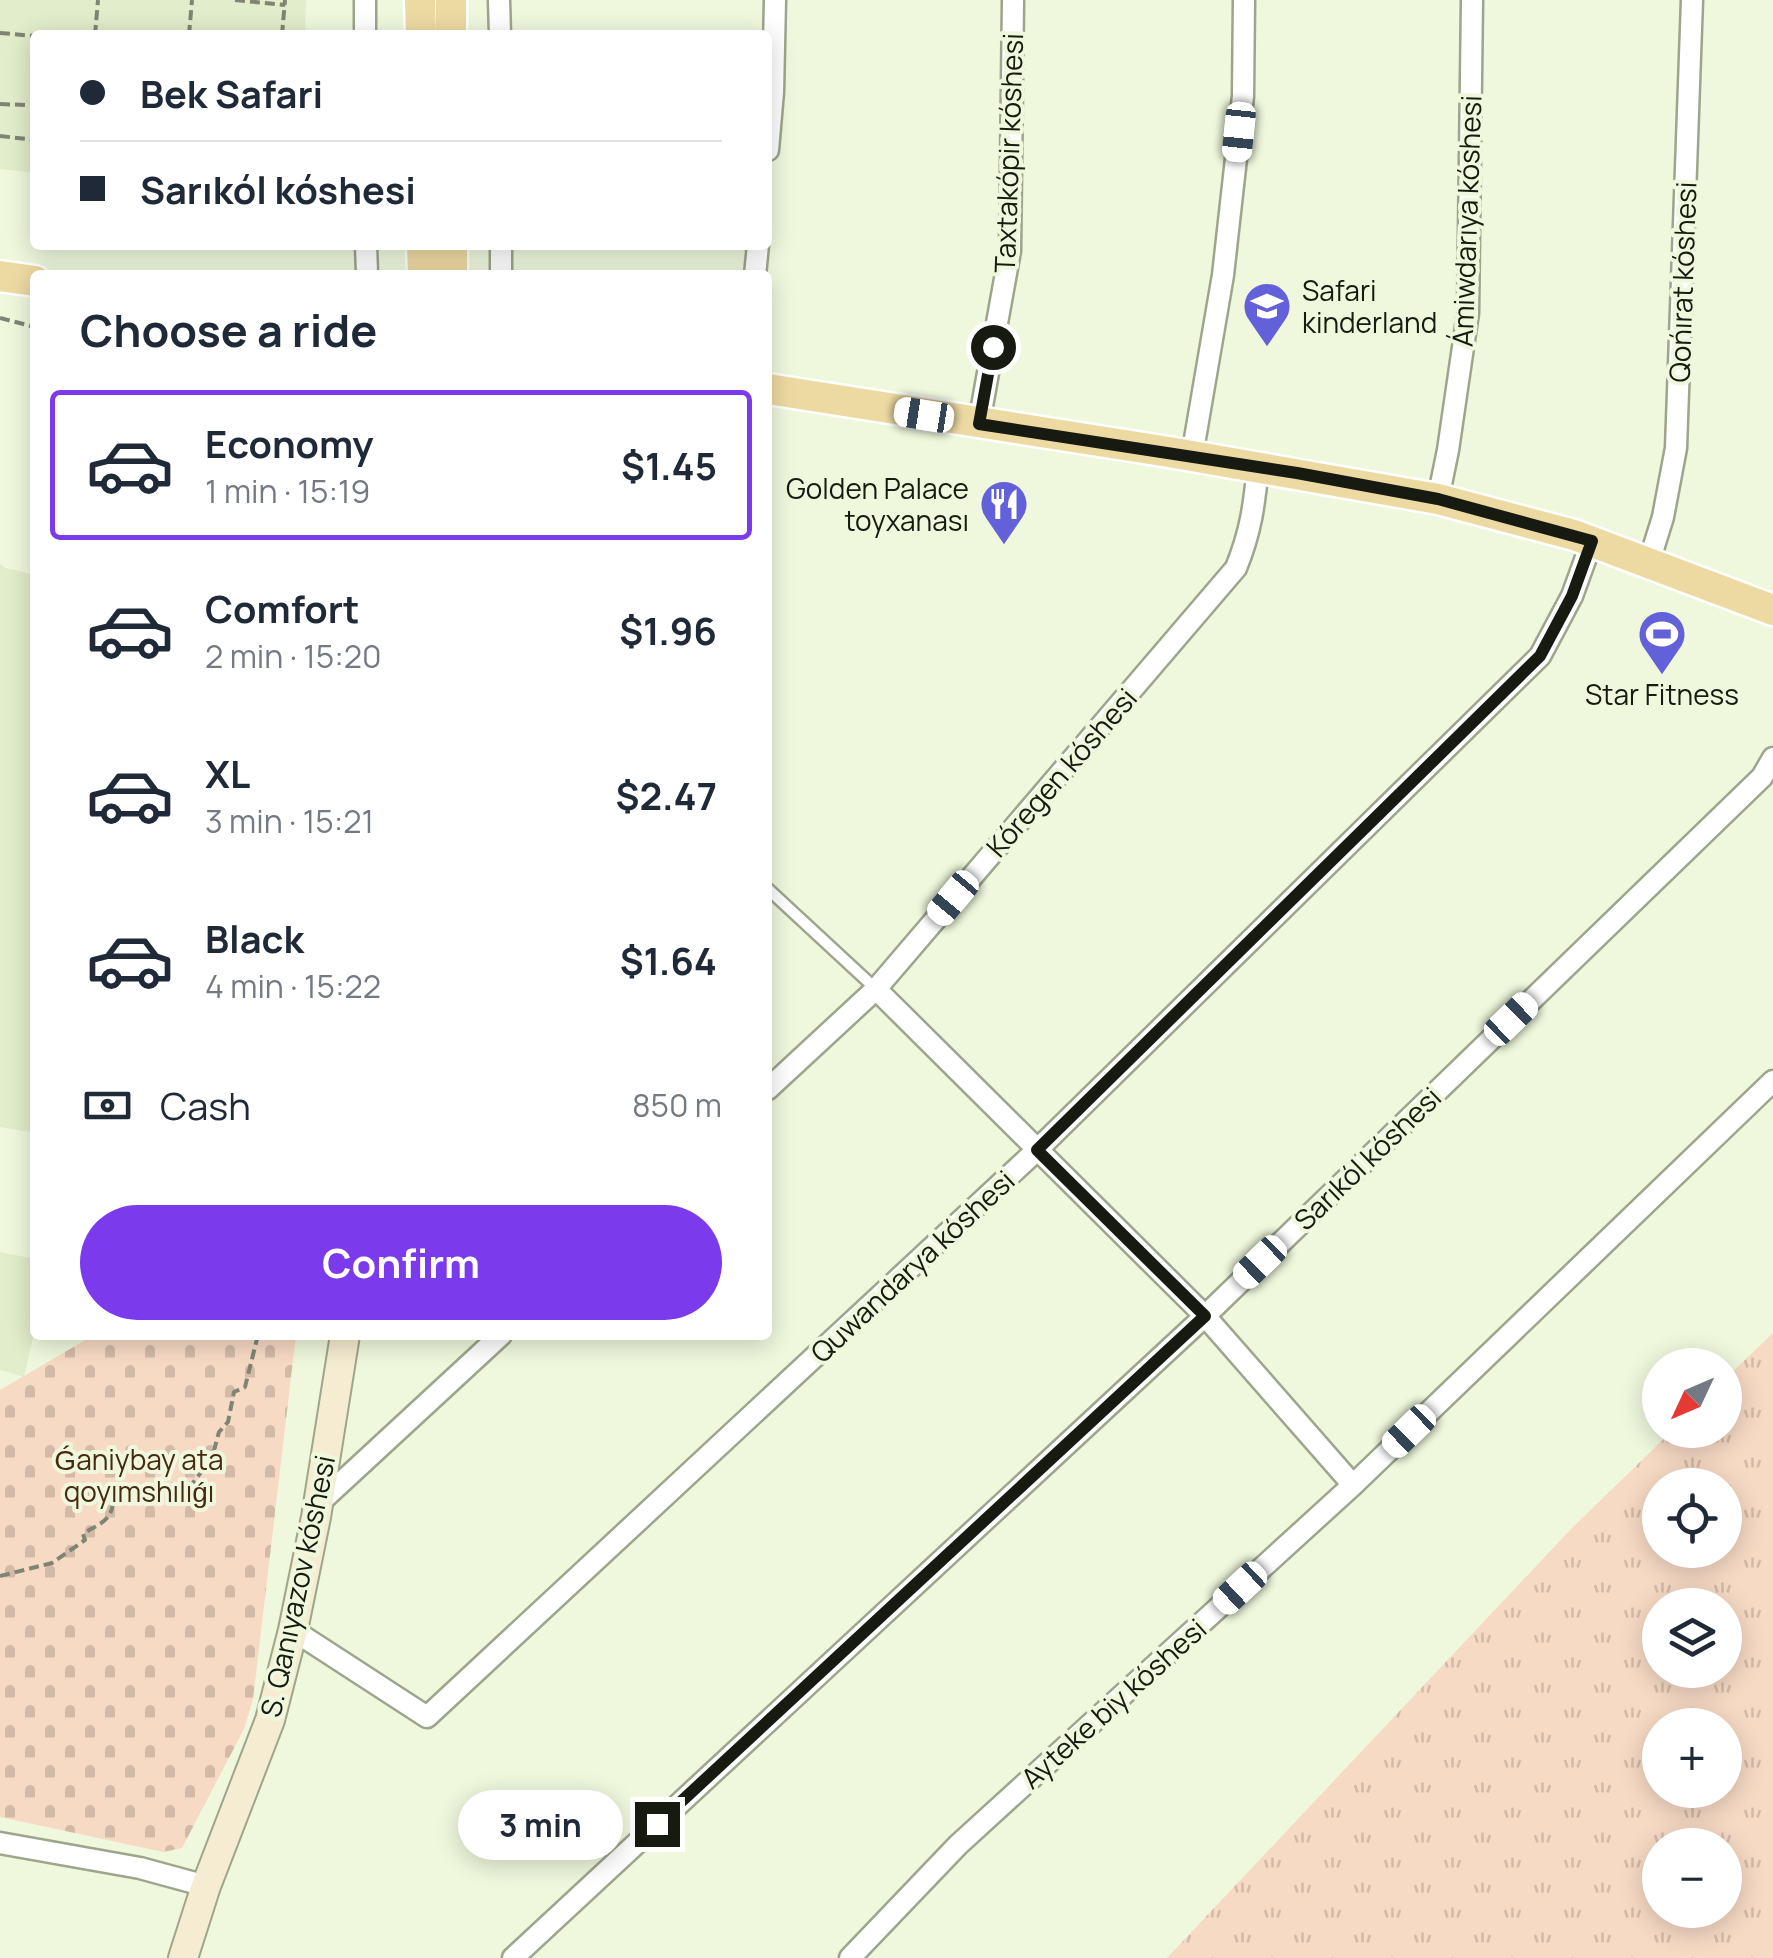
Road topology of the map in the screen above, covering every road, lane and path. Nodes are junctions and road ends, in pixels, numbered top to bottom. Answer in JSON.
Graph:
{"nodes":[{"id":1,"x":98,"y":0,"type":"edge"},
{"id":2,"x":192,"y":0,"type":"edge"},
{"id":3,"x":235,"y":0,"type":"edge"},
{"id":4,"x":365,"y":0,"type":"edge"},
{"id":5,"x":420,"y":0,"type":"edge"},
{"id":6,"x":451,"y":0,"type":"edge"},
{"id":7,"x":499,"y":0,"type":"edge"},
{"id":8,"x":775,"y":0,"type":"edge"},
{"id":9,"x":1013,"y":0,"type":"edge"},
{"id":10,"x":1244,"y":0,"type":"edge"},
{"id":11,"x":1472,"y":0,"type":"edge"},
{"id":12,"x":1692,"y":0,"type":"edge"},
{"id":13,"x":285,"y":2,"type":"edge"},
{"id":14,"x":95,"y":30,"type":"edge"},
{"id":15,"x":189,"y":30,"type":"edge"},
{"id":16,"x":282,"y":30,"type":"edge"},
{"id":17,"x":365,"y":30,"type":"edge"},
{"id":18,"x":420,"y":30,"type":"edge"},
{"id":19,"x":451,"y":30,"type":"edge"},
{"id":20,"x":500,"y":30,"type":"edge"},
{"id":21,"x":0,"y":33,"type":"edge"},
{"id":22,"x":30,"y":36,"type":"edge"},
{"id":23,"x":0,"y":104,"type":"edge"},
{"id":24,"x":772,"y":104,"type":"edge"},
{"id":25,"x":25,"y":106,"type":"dead end"},
{"id":26,"x":0,"y":136,"type":"edge"},
{"id":27,"x":30,"y":139,"type":"edge"},
{"id":28,"x":0,"y":276,"type":"edge"},
{"id":29,"x":30,"y":280,"type":"edge"},
{"id":30,"x":0,"y":318,"type":"edge"},
{"id":31,"x":30,"y":326,"type":"edge"},
{"id":32,"x":772,"y":390,"type":"edge"},
{"id":33,"x":979,"y":424,"type":"junction"},
{"id":34,"x":1192,"y":456,"type":"junction"},
{"id":35,"x":1258,"y":467,"type":"junction"},
{"id":36,"x":1438,"y":499,"type":"junction"},
{"id":37,"x":1592,"y":541,"type":"junction"},
{"id":38,"x":1649,"y":562,"type":"junction"},
{"id":39,"x":1773,"y":610,"type":"edge"},
{"id":40,"x":1773,"y":758,"type":"edge"},
{"id":41,"x":772,"y":893,"type":"edge"},
{"id":42,"x":876,"y":989,"type":"junction"},
{"id":43,"x":1773,"y":1081,"type":"edge"},
{"id":44,"x":772,"y":1085,"type":"edge"},
{"id":45,"x":1037,"y":1150,"type":"junction"},
{"id":46,"x":1205,"y":1316,"type":"junction"},
{"id":47,"x":257,"y":1340,"type":"edge"},
{"id":48,"x":344,"y":1340,"type":"edge"},
{"id":49,"x":496,"y":1340,"type":"edge"},
{"id":50,"x":1353,"y":1485,"type":"junction"},
{"id":51,"x":318,"y":1504,"type":"junction"},
{"id":52,"x":0,"y":1576,"type":"edge"},
{"id":53,"x":293,"y":1630,"type":"junction"},
{"id":54,"x":0,"y":1843,"type":"edge"},
{"id":55,"x":206,"y":1886,"type":"junction"},
{"id":56,"x":162,"y":1958,"type":"edge"},
{"id":57,"x":183,"y":1958,"type":"edge"},
{"id":58,"x":513,"y":1958,"type":"edge"},
{"id":59,"x":850,"y":1958,"type":"edge"}],
"edges":[{"from":1,"to":14,"type":"path"},
{"from":2,"to":15,"type":"path"},
{"from":3,"to":13,"type":"path"},
{"from":4,"to":17,"type":"street"},
{"from":5,"to":18,"type":"main road"},
{"from":6,"to":19,"type":"main road"},
{"from":7,"to":20,"type":"street"},
{"from":8,"to":24,"type":"street"},
{"from":9,"to":33,"type":"street","name":"Taxtakópir kóshesi"},
{"from":10,"to":34,"type":"street"},
{"from":11,"to":36,"type":"street","name":"Ámiwdarıya kóshesi"},
{"from":12,"to":38,"type":"street","name":"Qońırat kóshesi"},
{"from":13,"to":16,"type":"path"},
{"from":21,"to":22,"type":"path"},
{"from":23,"to":25,"type":"path"},
{"from":26,"to":27,"type":"path"},
{"from":28,"to":29,"type":"main road"},
{"from":30,"to":31,"type":"path"},
{"from":32,"to":33,"type":"main road"},
{"from":33,"to":34,"type":"main road"},
{"from":34,"to":35,"type":"main road"},
{"from":35,"to":36,"type":"main road"},
{"from":35,"to":42,"type":"street","name":"Kóregen kóshesi"},
{"from":36,"to":37,"type":"main road"},
{"from":37,"to":38,"type":"main road"},
{"from":37,"to":45,"type":"street","name":"Quwandarya kóshesi"},
{"from":38,"to":39,"type":"main road"},
{"from":40,"to":46,"type":"street","name":"Sarıkól kóshesi"},
{"from":41,"to":42,"type":"lane"},
{"from":42,"to":44,"type":"street","name":"Kóregen kóshesi"},
{"from":42,"to":45,"type":"street"},
{"from":43,"to":50,"type":"street","name":"Ayteke biy kóshesi"},
{"from":45,"to":46,"type":"street"},
{"from":45,"to":53,"type":"street","name":"Quwandarya kóshesi"},
{"from":46,"to":50,"type":"street"},
{"from":46,"to":58,"type":"street","name":"Sarıkól kóshesi"},
{"from":47,"to":52,"type":"path"},
{"from":48,"to":51,"type":"street","name":"S. Qanıyazov kóshesi"},
{"from":49,"to":51,"type":"street"},
{"from":50,"to":59,"type":"street","name":"Ayteke biy kóshesi"},
{"from":51,"to":53,"type":"street","name":"S. Qanıyazov kóshesi"},
{"from":53,"to":55,"type":"street","name":"S. Qanıyazov kóshesi"},
{"from":54,"to":55,"type":"street"},
{"from":55,"to":56,"type":"street","name":"S. Qanıyazov kóshesi"},
{"from":55,"to":57,"type":"street","name":"S. Qanıyazov kóshesi"}]}
